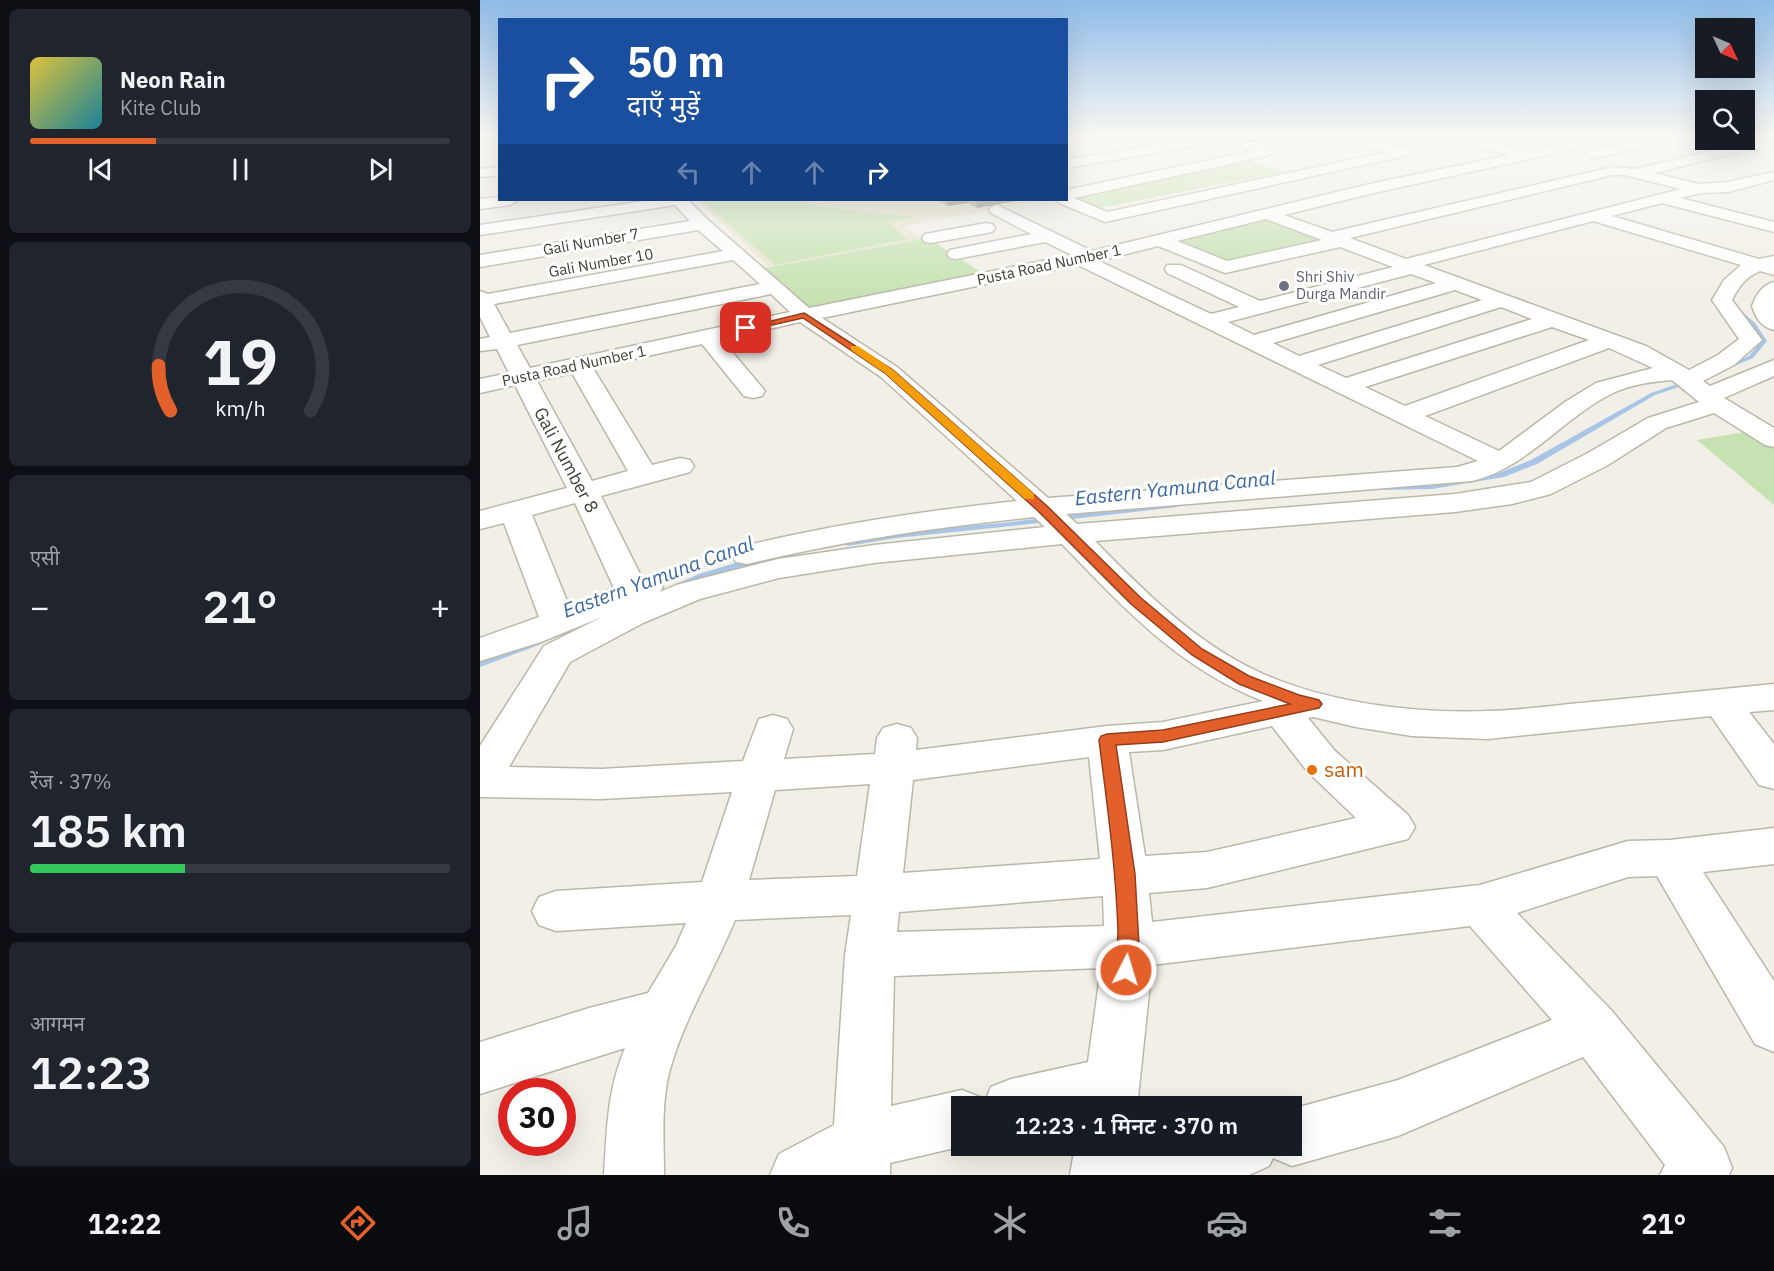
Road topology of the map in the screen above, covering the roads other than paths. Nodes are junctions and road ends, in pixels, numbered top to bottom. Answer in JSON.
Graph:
{"nodes":[{"id":1,"x":498,"y":191,"type":"edge"},
{"id":2,"x":1083,"y":191,"type":"edge"},
{"id":3,"x":1222,"y":191,"type":"edge"},
{"id":4,"x":1366,"y":191,"type":"edge"},
{"id":5,"x":1510,"y":191,"type":"edge"},
{"id":6,"x":1527,"y":191,"type":"edge"},
{"id":7,"x":1692,"y":191,"type":"edge"},
{"id":8,"x":1698,"y":191,"type":"edge"},
{"id":9,"x":1518,"y":193,"type":"junction"},
{"id":10,"x":480,"y":194,"type":"edge"},
{"id":11,"x":1068,"y":195,"type":"edge"},
{"id":12,"x":1662,"y":198,"type":"junction"},
{"id":13,"x":502,"y":201,"type":"edge"},
{"id":14,"x":591,"y":201,"type":"edge"},
{"id":15,"x":1067,"y":201,"type":"edge"},
{"id":16,"x":1545,"y":201,"type":"dead end"},
{"id":17,"x":480,"y":204,"type":"edge"},
{"id":18,"x":687,"y":208,"type":"edge"},
{"id":19,"x":1619,"y":209,"type":"junction"},
{"id":20,"x":997,"y":210,"type":"dead end"},
{"id":21,"x":1774,"y":212,"type":"edge"},
{"id":22,"x":1267,"y":214,"type":"junction"},
{"id":23,"x":1567,"y":215,"type":"junction"},
{"id":24,"x":1595,"y":216,"type":"junction"},
{"id":25,"x":480,"y":217,"type":"edge"},
{"id":26,"x":1020,"y":222,"type":"junction"},
{"id":27,"x":1774,"y":227,"type":"edge"},
{"id":28,"x":480,"y":230,"type":"edge"},
{"id":29,"x":1333,"y":232,"type":"junction"},
{"id":30,"x":1047,"y":236,"type":"junction"},
{"id":31,"x":931,"y":238,"type":"dead end"},
{"id":32,"x":1161,"y":241,"type":"junction"},
{"id":33,"x":480,"y":244,"type":"edge"},
{"id":34,"x":1393,"y":245,"type":"dead end"},
{"id":35,"x":1129,"y":248,"type":"junction"},
{"id":36,"x":1370,"y":251,"type":"junction"},
{"id":37,"x":956,"y":254,"type":"dead end"},
{"id":38,"x":1084,"y":258,"type":"junction"},
{"id":39,"x":480,"y":261,"type":"edge"},
{"id":40,"x":728,"y":262,"type":"junction"},
{"id":41,"x":1764,"y":264,"type":"edge"},
{"id":42,"x":1411,"y":266,"type":"junction"},
{"id":43,"x":1458,"y":283,"type":"junction"},
{"id":44,"x":675,"y":287,"type":"dead end"},
{"id":45,"x":1774,"y":288,"type":"edge"},
{"id":46,"x":1504,"y":300,"type":"junction"},
{"id":47,"x":789,"y":301,"type":"junction"},
{"id":48,"x":1258,"y":308,"type":"junction"},
{"id":49,"x":1768,"y":308,"type":"edge"},
{"id":50,"x":1554,"y":319,"type":"junction"},
{"id":51,"x":1209,"y":321,"type":"junction"},
{"id":52,"x":1774,"y":324,"type":"edge"},
{"id":53,"x":493,"y":325,"type":"edge"},
{"id":54,"x":708,"y":337,"type":"junction"},
{"id":55,"x":1610,"y":340,"type":"junction"},
{"id":56,"x":1253,"y":342,"type":"junction"},
{"id":57,"x":579,"y":364,"type":"junction"},
{"id":58,"x":1298,"y":364,"type":"junction"},
{"id":59,"x":1774,"y":367,"type":"edge"},
{"id":60,"x":480,"y":386,"type":"edge"},
{"id":61,"x":1345,"y":386,"type":"junction"},
{"id":62,"x":1698,"y":389,"type":"junction"},
{"id":63,"x":753,"y":391,"type":"dead end"},
{"id":64,"x":1404,"y":415,"type":"junction"},
{"id":65,"x":1770,"y":431,"type":"edge"},
{"id":66,"x":1501,"y":462,"type":"junction"},
{"id":67,"x":680,"y":466,"type":"dead end"},
{"id":68,"x":645,"y":476,"type":"junction"},
{"id":69,"x":584,"y":492,"type":"junction"},
{"id":70,"x":515,"y":511,"type":"junction"},
{"id":71,"x":480,"y":520,"type":"edge"},
{"id":72,"x":1057,"y":521,"type":"junction"},
{"id":73,"x":632,"y":592,"type":"junction"},
{"id":74,"x":558,"y":622,"type":"junction"},
{"id":75,"x":480,"y":650,"type":"edge"},
{"id":76,"x":1774,"y":697,"type":"edge"},
{"id":77,"x":1721,"y":702,"type":"junction"},
{"id":78,"x":1297,"y":708,"type":"junction"},
{"id":79,"x":773,"y":729,"type":"dead end"},
{"id":80,"x":1107,"y":740,"type":"junction"},
{"id":81,"x":895,"y":753,"type":"junction"},
{"id":82,"x":1774,"y":774,"type":"edge"},
{"id":83,"x":758,"y":776,"type":"junction"},
{"id":84,"x":480,"y":781,"type":"edge"},
{"id":85,"x":1774,"y":846,"type":"edge"},
{"id":86,"x":1670,"y":858,"type":"junction"},
{"id":87,"x":1125,"y":874,"type":"junction"},
{"id":88,"x":877,"y":894,"type":"junction"},
{"id":89,"x":719,"y":901,"type":"junction"},
{"id":90,"x":1480,"y":905,"type":"junction"},
{"id":91,"x":556,"y":911,"type":"dead end"},
{"id":92,"x":1129,"y":946,"type":"junction"},
{"id":93,"x":870,"y":955,"type":"junction"},
{"id":94,"x":665,"y":1013,"type":"junction"},
{"id":95,"x":1774,"y":1027,"type":"edge"},
{"id":96,"x":1593,"y":1028,"type":"junction"},
{"id":97,"x":480,"y":1068,"type":"edge"},
{"id":98,"x":1110,"y":1095,"type":"edge"},
{"id":99,"x":951,"y":1122,"type":"edge"},
{"id":100,"x":1302,"y":1134,"type":"edge"},
{"id":101,"x":1103,"y":1156,"type":"edge"},
{"id":102,"x":1207,"y":1156,"type":"edge"},
{"id":103,"x":861,"y":1158,"type":"edge"},
{"id":104,"x":634,"y":1175,"type":"edge"},
{"id":105,"x":800,"y":1175,"type":"edge"},
{"id":106,"x":1100,"y":1175,"type":"edge"},
{"id":107,"x":1126,"y":1175,"type":"edge"},
{"id":108,"x":1690,"y":1175,"type":"edge"}],
"edges":[{"from":1,"to":10,"type":"street"},
{"from":2,"to":11,"type":"street"},
{"from":3,"to":15,"type":"street"},
{"from":4,"to":22,"type":"street","name":"Pusta Road Number 1"},
{"from":5,"to":9,"type":"street"},
{"from":6,"to":9,"type":"street"},
{"from":7,"to":12,"type":"street"},
{"from":8,"to":21,"type":"street"},
{"from":9,"to":16,"type":"street"},
{"from":9,"to":29,"type":"street"},
{"from":12,"to":19,"type":"street"},
{"from":12,"to":27,"type":"street"},
{"from":13,"to":17,"type":"street"},
{"from":14,"to":25,"type":"street"},
{"from":18,"to":28,"type":"street"},
{"from":18,"to":33,"type":"street"},
{"from":18,"to":39,"type":"street","name":"Gali Number 7"},
{"from":18,"to":40,"type":"street"},
{"from":19,"to":24,"type":"street"},
{"from":19,"to":41,"type":"street"},
{"from":20,"to":26,"type":"street"},
{"from":22,"to":29,"type":"street"},
{"from":22,"to":32,"type":"street","name":"Pusta Road Number 1"},
{"from":23,"to":24,"type":"street"},
{"from":23,"to":41,"type":"street"},
{"from":23,"to":42,"type":"street"},
{"from":24,"to":41,"type":"street"},
{"from":26,"to":30,"type":"street"},
{"from":26,"to":31,"type":"street"},
{"from":29,"to":32,"type":"street"},
{"from":29,"to":36,"type":"street"},
{"from":30,"to":37,"type":"street"},
{"from":30,"to":38,"type":"street"},
{"from":32,"to":35,"type":"street","name":"Pusta Road Number 1"},
{"from":34,"to":36,"type":"street"},
{"from":35,"to":38,"type":"street","name":"Pusta Road Number 1"},
{"from":35,"to":48,"type":"street"},
{"from":36,"to":42,"type":"street"},
{"from":38,"to":47,"type":"street","name":"Pusta Road Number 1"},
{"from":38,"to":51,"type":"street"},
{"from":40,"to":44,"type":"street"},
{"from":40,"to":47,"type":"street"},
{"from":40,"to":53,"type":"street"},
{"from":41,"to":62,"type":"street"},
{"from":42,"to":43,"type":"street"},
{"from":42,"to":48,"type":"street"},
{"from":43,"to":46,"type":"street"},
{"from":43,"to":56,"type":"street"},
{"from":45,"to":49,"type":"street"},
{"from":46,"to":50,"type":"street"},
{"from":46,"to":58,"type":"street"},
{"from":47,"to":53,"type":"street"},
{"from":47,"to":54,"type":"street","name":"Pusta Road Number 1"},
{"from":47,"to":72,"type":"street"},
{"from":48,"to":51,"type":"street"},
{"from":49,"to":52,"type":"street"},
{"from":50,"to":55,"type":"street"},
{"from":50,"to":61,"type":"street"},
{"from":51,"to":56,"type":"street"},
{"from":53,"to":57,"type":"street","name":"Pusta Road Number 1"},
{"from":53,"to":60,"type":"street","name":"Pusta Road Number 1"},
{"from":53,"to":69,"type":"street","name":"Gali Number 8"},
{"from":54,"to":57,"type":"street","name":"Pusta Road Number 1"},
{"from":54,"to":63,"type":"street"},
{"from":55,"to":62,"type":"street"},
{"from":55,"to":64,"type":"street"},
{"from":56,"to":58,"type":"street"},
{"from":57,"to":68,"type":"street"},
{"from":58,"to":61,"type":"street"},
{"from":59,"to":62,"type":"street"},
{"from":61,"to":64,"type":"street"},
{"from":62,"to":65,"type":"street"},
{"from":62,"to":66,"type":"street"},
{"from":62,"to":72,"type":"street"},
{"from":64,"to":66,"type":"street"},
{"from":66,"to":72,"type":"street"},
{"from":67,"to":68,"type":"street"},
{"from":68,"to":69,"type":"street"},
{"from":69,"to":70,"type":"street"},
{"from":69,"to":73,"type":"street","name":"Gali Number 8"},
{"from":70,"to":71,"type":"street"},
{"from":70,"to":74,"type":"street"},
{"from":72,"to":73,"type":"street"},
{"from":72,"to":78,"type":"street"},
{"from":72,"to":84,"type":"street"},
{"from":73,"to":74,"type":"street"},
{"from":74,"to":75,"type":"street"},
{"from":76,"to":77,"type":"street"},
{"from":77,"to":78,"type":"street"},
{"from":77,"to":82,"type":"street"},
{"from":78,"to":80,"type":"street"},
{"from":78,"to":87,"type":"street"},
{"from":79,"to":83,"type":"street"},
{"from":80,"to":81,"type":"street"},
{"from":80,"to":87,"type":"street"},
{"from":81,"to":83,"type":"street"},
{"from":81,"to":88,"type":"street"},
{"from":83,"to":84,"type":"street"},
{"from":83,"to":89,"type":"street"},
{"from":85,"to":86,"type":"street"},
{"from":86,"to":90,"type":"street"},
{"from":86,"to":95,"type":"street"},
{"from":87,"to":88,"type":"street"},
{"from":87,"to":92,"type":"street"},
{"from":88,"to":89,"type":"street"},
{"from":88,"to":93,"type":"street"},
{"from":89,"to":91,"type":"street"},
{"from":89,"to":94,"type":"street"},
{"from":90,"to":92,"type":"street"},
{"from":90,"to":96,"type":"street"},
{"from":92,"to":93,"type":"street"},
{"from":92,"to":98,"type":"street"},
{"from":93,"to":103,"type":"street"},
{"from":94,"to":97,"type":"street"},
{"from":94,"to":104,"type":"street"},
{"from":96,"to":100,"type":"street"},
{"from":96,"to":108,"type":"street"},
{"from":99,"to":103,"type":"street"},
{"from":101,"to":106,"type":"street"},
{"from":102,"to":107,"type":"street"},
{"from":103,"to":105,"type":"street"}]}
